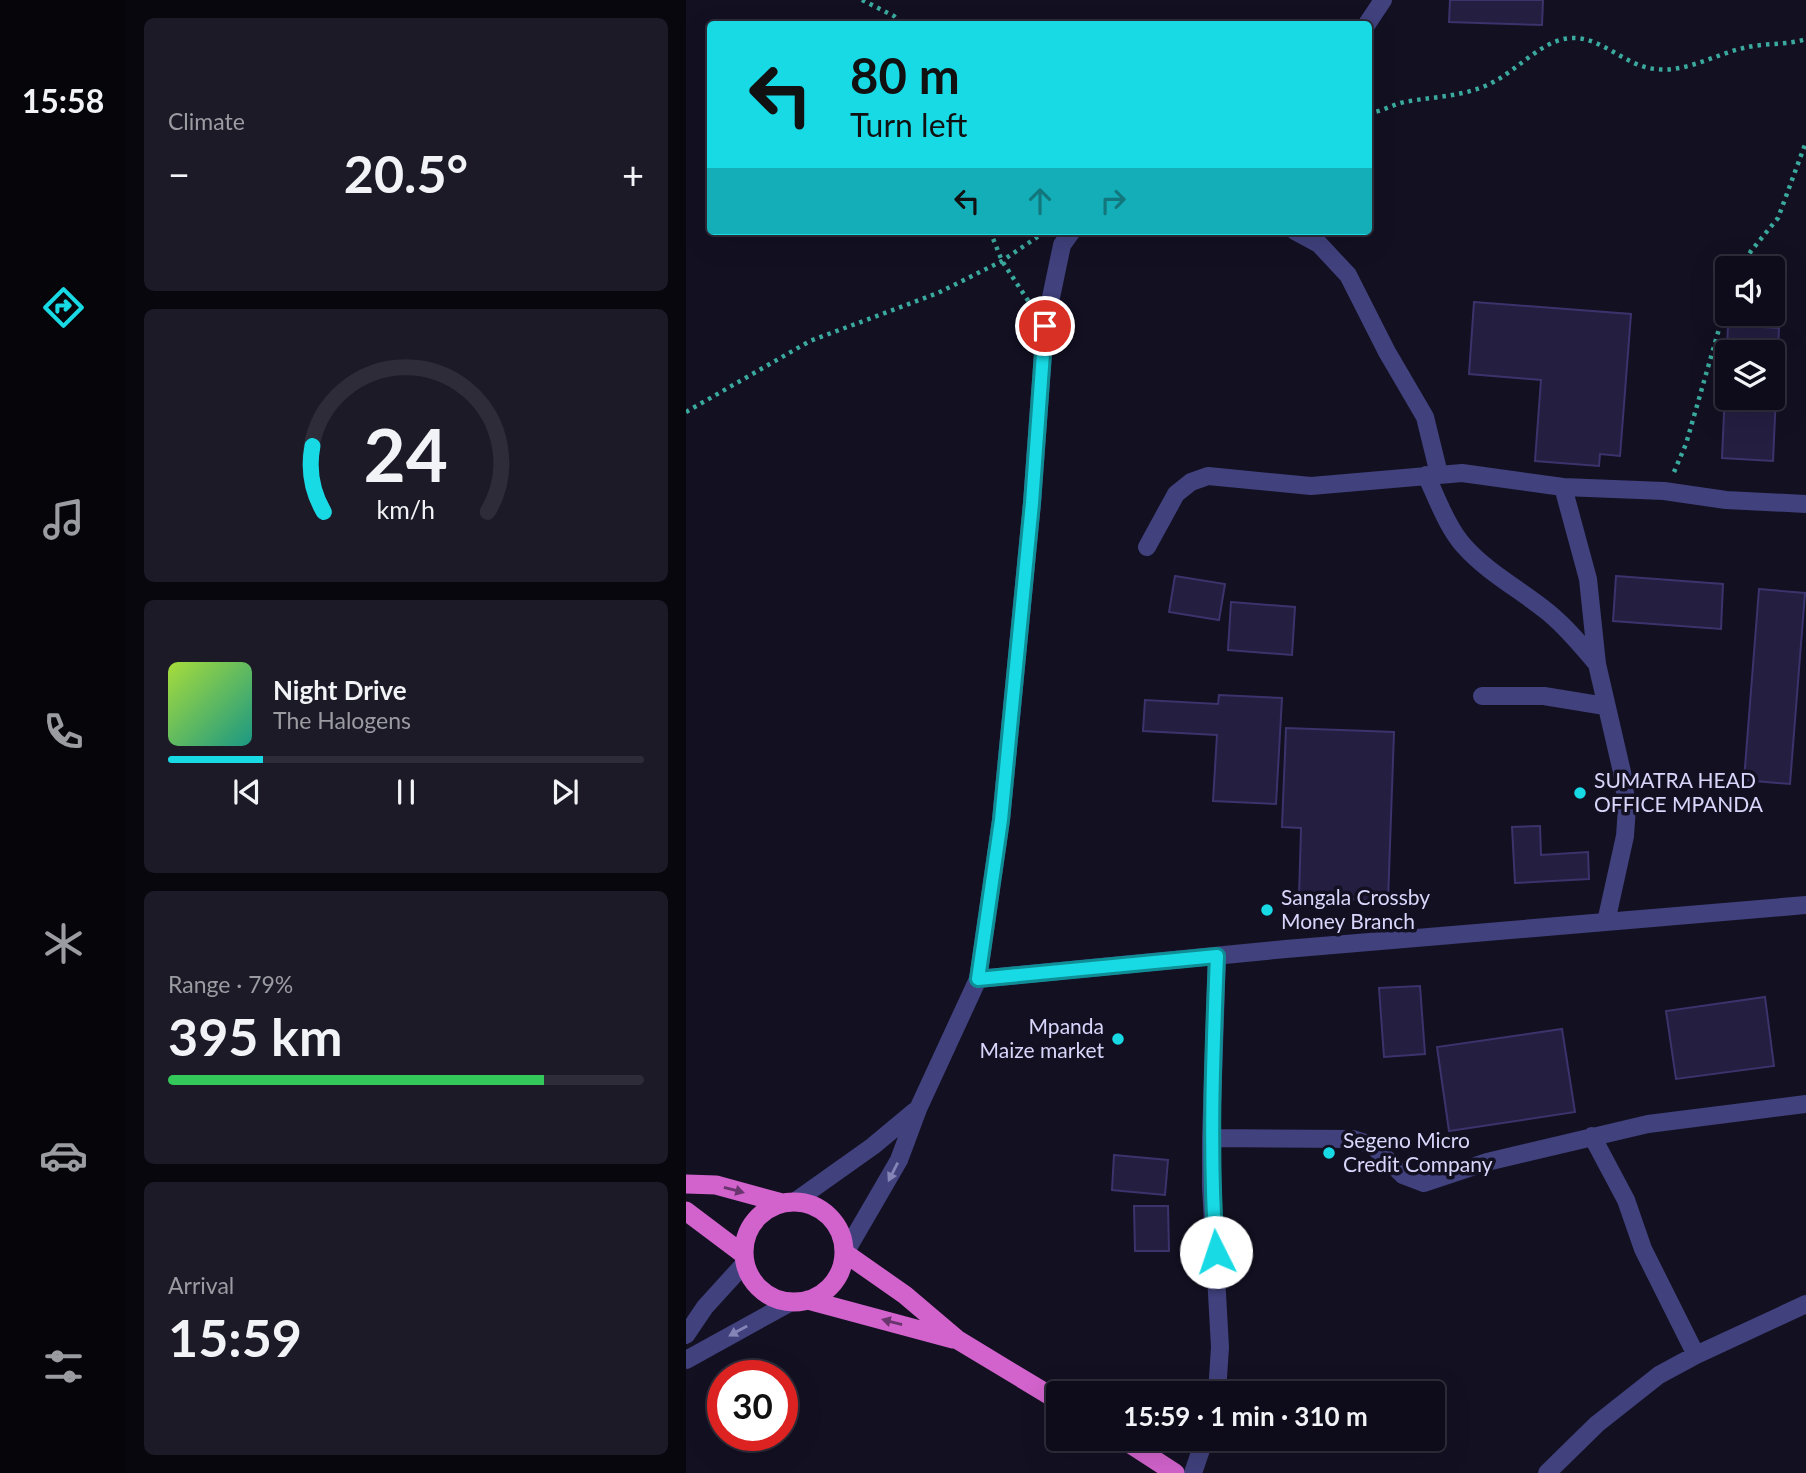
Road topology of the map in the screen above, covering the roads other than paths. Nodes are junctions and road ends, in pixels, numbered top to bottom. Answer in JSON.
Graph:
{"nodes":[{"id":1,"x":1383,"y":0,"type":"edge"},
{"id":2,"x":1369,"y":21,"type":"edge"},
{"id":3,"x":1069,"y":235,"type":"edge"},
{"id":4,"x":1302,"y":235,"type":"edge"},
{"id":5,"x":1433,"y":474,"type":"junction"},
{"id":6,"x":1563,"y":487,"type":"junction"},
{"id":7,"x":1806,"y":505,"type":"edge"},
{"id":8,"x":1147,"y":547,"type":"dead end"},
{"id":9,"x":1597,"y":664,"type":"junction"},
{"id":10,"x":1482,"y":696,"type":"dead end"},
{"id":11,"x":1605,"y":706,"type":"junction"},
{"id":12,"x":1806,"y":905,"type":"edge"},
{"id":13,"x":1606,"y":922,"type":"junction"},
{"id":14,"x":1217,"y":956,"type":"junction"},
{"id":15,"x":978,"y":979,"type":"junction"},
{"id":16,"x":1806,"y":1104,"type":"edge"},
{"id":17,"x":918,"y":1109,"type":"junction"},
{"id":18,"x":1592,"y":1136,"type":"junction"},
{"id":19,"x":1211,"y":1138,"type":"junction"},
{"id":20,"x":686,"y":1184,"type":"edge"},
{"id":21,"x":789,"y":1201,"type":"junction"},
{"id":22,"x":686,"y":1211,"type":"edge"},
{"id":23,"x":845,"y":1253,"type":"junction"},
{"id":24,"x":744,"y":1258,"type":"junction"},
{"id":25,"x":799,"y":1301,"type":"junction"},
{"id":26,"x":1806,"y":1304,"type":"edge"},
{"id":27,"x":686,"y":1335,"type":"edge"},
{"id":28,"x":958,"y":1340,"type":"junction"},
{"id":29,"x":1696,"y":1355,"type":"junction"},
{"id":30,"x":686,"y":1360,"type":"edge"},
{"id":31,"x":1217,"y":1381,"type":"edge"},
{"id":32,"x":1046,"y":1393,"type":"edge"},
{"id":33,"x":1141,"y":1451,"type":"edge"},
{"id":34,"x":1201,"y":1451,"type":"edge"},
{"id":35,"x":1175,"y":1473,"type":"edge"},
{"id":36,"x":1193,"y":1473,"type":"edge"},
{"id":37,"x":1547,"y":1473,"type":"edge"}],
"edges":[{"from":1,"to":2,"type":"street"},
{"from":3,"to":15,"type":"street"},
{"from":4,"to":5,"type":"street"},
{"from":5,"to":6,"type":"street"},
{"from":5,"to":8,"type":"street"},
{"from":5,"to":9,"type":"street"},
{"from":6,"to":7,"type":"street"},
{"from":6,"to":9,"type":"street"},
{"from":9,"to":11,"type":"street"},
{"from":10,"to":11,"type":"street"},
{"from":11,"to":13,"type":"street"},
{"from":12,"to":13,"type":"street"},
{"from":13,"to":14,"type":"street"},
{"from":14,"to":15,"type":"street"},
{"from":14,"to":19,"type":"street"},
{"from":15,"to":17,"type":"street"},
{"from":16,"to":18,"type":"street"},
{"from":17,"to":21,"type":"street"},
{"from":17,"to":23,"type":"street","one_way":true},
{"from":18,"to":19,"type":"street"},
{"from":18,"to":29,"type":"street"},
{"from":19,"to":31,"type":"street"},
{"from":20,"to":21,"type":"highway","one_way":true},
{"from":21,"to":23,"type":"highway"},
{"from":21,"to":24,"type":"highway"},
{"from":22,"to":24,"type":"highway"},
{"from":23,"to":25,"type":"highway"},
{"from":23,"to":28,"type":"highway"},
{"from":24,"to":25,"type":"highway"},
{"from":24,"to":27,"type":"street"},
{"from":28,"to":25,"type":"highway","one_way":true},
{"from":25,"to":30,"type":"street","one_way":true},
{"from":26,"to":29,"type":"street"},
{"from":28,"to":32,"type":"highway"},
{"from":29,"to":37,"type":"street"},
{"from":33,"to":35,"type":"highway"},
{"from":34,"to":36,"type":"street"}]}
